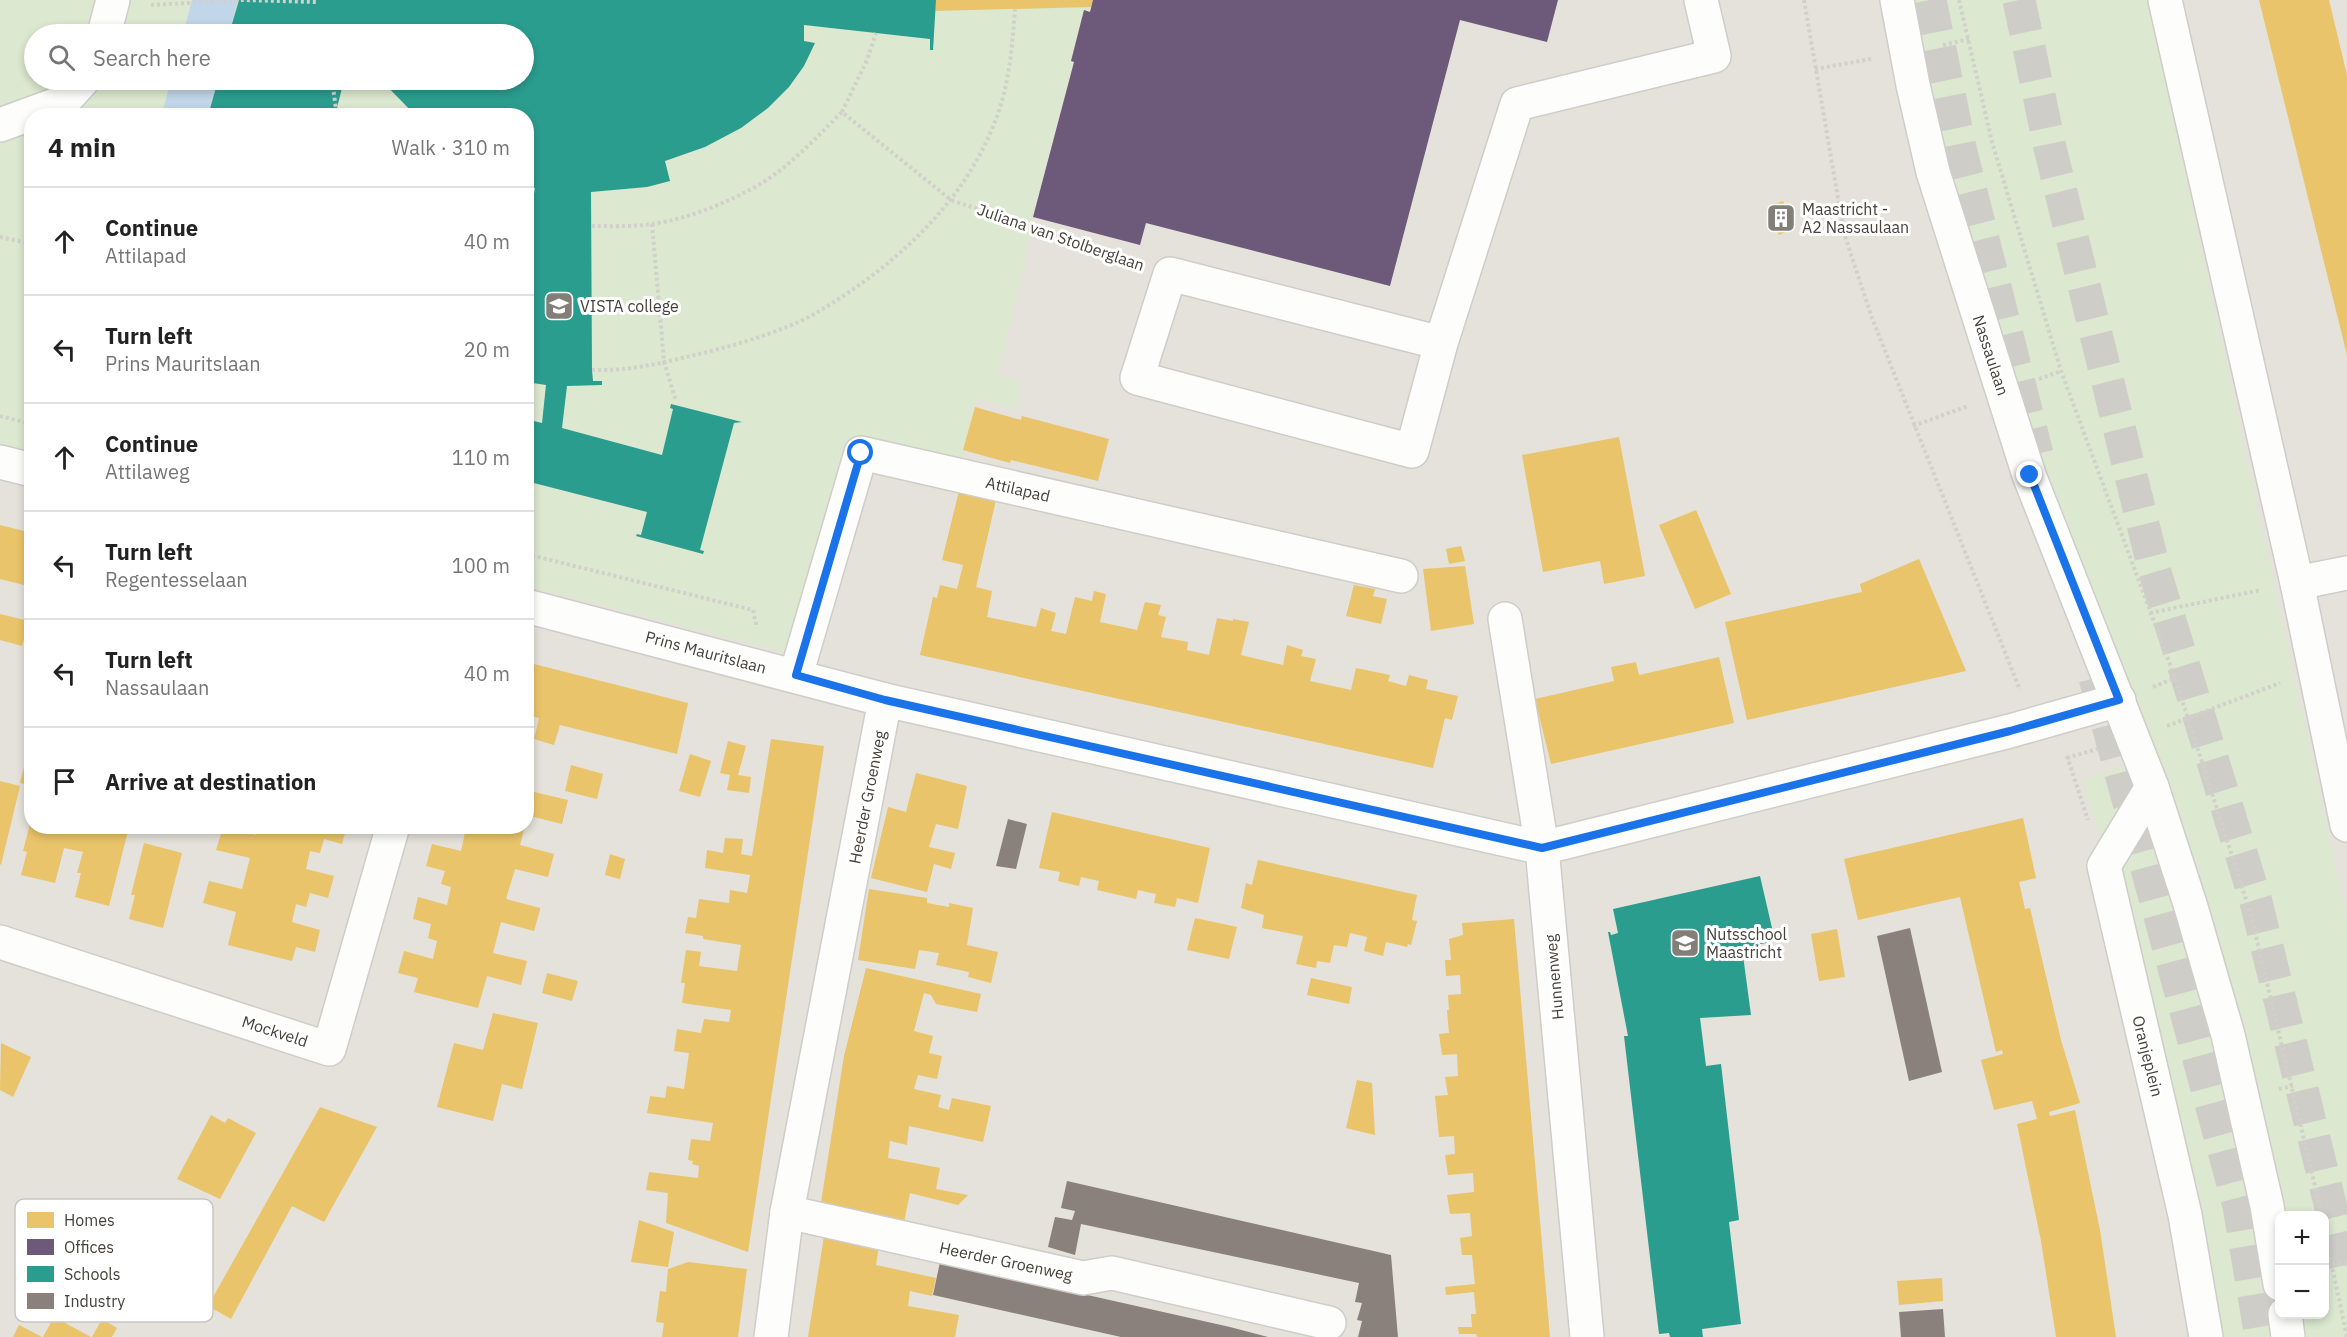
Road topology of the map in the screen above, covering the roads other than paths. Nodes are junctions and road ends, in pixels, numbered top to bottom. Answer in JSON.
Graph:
{"nodes":[{"id":1,"x":113,"y":0,"type":"edge"},
{"id":2,"x":1701,"y":0,"type":"edge"},
{"id":3,"x":1897,"y":0,"type":"edge"},
{"id":4,"x":2165,"y":0,"type":"edge"},
{"id":5,"x":107,"y":24,"type":"edge"},
{"id":6,"x":74,"y":90,"type":"edge"},
{"id":7,"x":47,"y":108,"type":"edge"},
{"id":8,"x":24,"y":116,"type":"edge"},
{"id":9,"x":0,"y":125,"type":"edge"},
{"id":10,"x":1441,"y":343,"type":"junction"},
{"id":11,"x":0,"y":462,"type":"edge"},
{"id":12,"x":24,"y":468,"type":"edge"},
{"id":13,"x":2347,"y":573,"type":"edge"},
{"id":14,"x":1401,"y":576,"type":"dead end"},
{"id":15,"x":2297,"y":583,"type":"junction"},
{"id":16,"x":534,"y":608,"type":"edge"},
{"id":17,"x":1505,"y":619,"type":"dead end"},
{"id":18,"x":796,"y":675,"type":"junction"},
{"id":19,"x":885,"y":700,"type":"junction"},
{"id":20,"x":2119,"y":700,"type":"junction"},
{"id":21,"x":2152,"y":787,"type":"junction"},
{"id":22,"x":2347,"y":825,"type":"edge"},
{"id":23,"x":391,"y":834,"type":"edge"},
{"id":24,"x":1542,"y":848,"type":"junction"},
{"id":25,"x":0,"y":942,"type":"edge"},
{"id":26,"x":787,"y":1212,"type":"junction"},
{"id":27,"x":2277,"y":1265,"type":"edge"},
{"id":28,"x":2286,"y":1319,"type":"edge"},
{"id":29,"x":1329,"y":1323,"type":"dead end"},
{"id":30,"x":771,"y":1337,"type":"edge"},
{"id":31,"x":1587,"y":1337,"type":"edge"},
{"id":32,"x":2206,"y":1337,"type":"edge"},
{"id":33,"x":2288,"y":1337,"type":"edge"}],
"edges":[{"from":1,"to":5,"type":"street"},
{"from":2,"to":10,"type":"street"},
{"from":3,"to":20,"type":"street","name":"Nassaulaan"},
{"from":4,"to":15,"type":"street"},
{"from":6,"to":7,"type":"street"},
{"from":8,"to":9,"type":"street"},
{"from":10,"to":10,"type":"street"},
{"from":11,"to":12,"type":"street"},
{"from":13,"to":15,"type":"street"},
{"from":14,"to":18,"type":"street","name":"Attilapad"},
{"from":15,"to":22,"type":"street"},
{"from":16,"to":18,"type":"street","name":"Prins Mauritslaan"},
{"from":17,"to":24,"type":"street","name":"Hunnenweg"},
{"from":18,"to":19,"type":"street","name":"Prins Mauritslaan"},
{"from":19,"to":24,"type":"street","name":"Prins Mauritslaan"},
{"from":19,"to":26,"type":"street","name":"Heerder Groenweg"},
{"from":20,"to":21,"type":"street"},
{"from":20,"to":24,"type":"street"},
{"from":21,"to":27,"type":"street"},
{"from":21,"to":32,"type":"street","name":"Oranjeplein"},
{"from":23,"to":25,"type":"street","name":"Mockveld"},
{"from":24,"to":31,"type":"street","name":"Hunnenweg"},
{"from":26,"to":29,"type":"street","name":"Heerder Groenweg"},
{"from":26,"to":30,"type":"street","name":"Heerder Groenweg"},
{"from":28,"to":33,"type":"street"}]}
